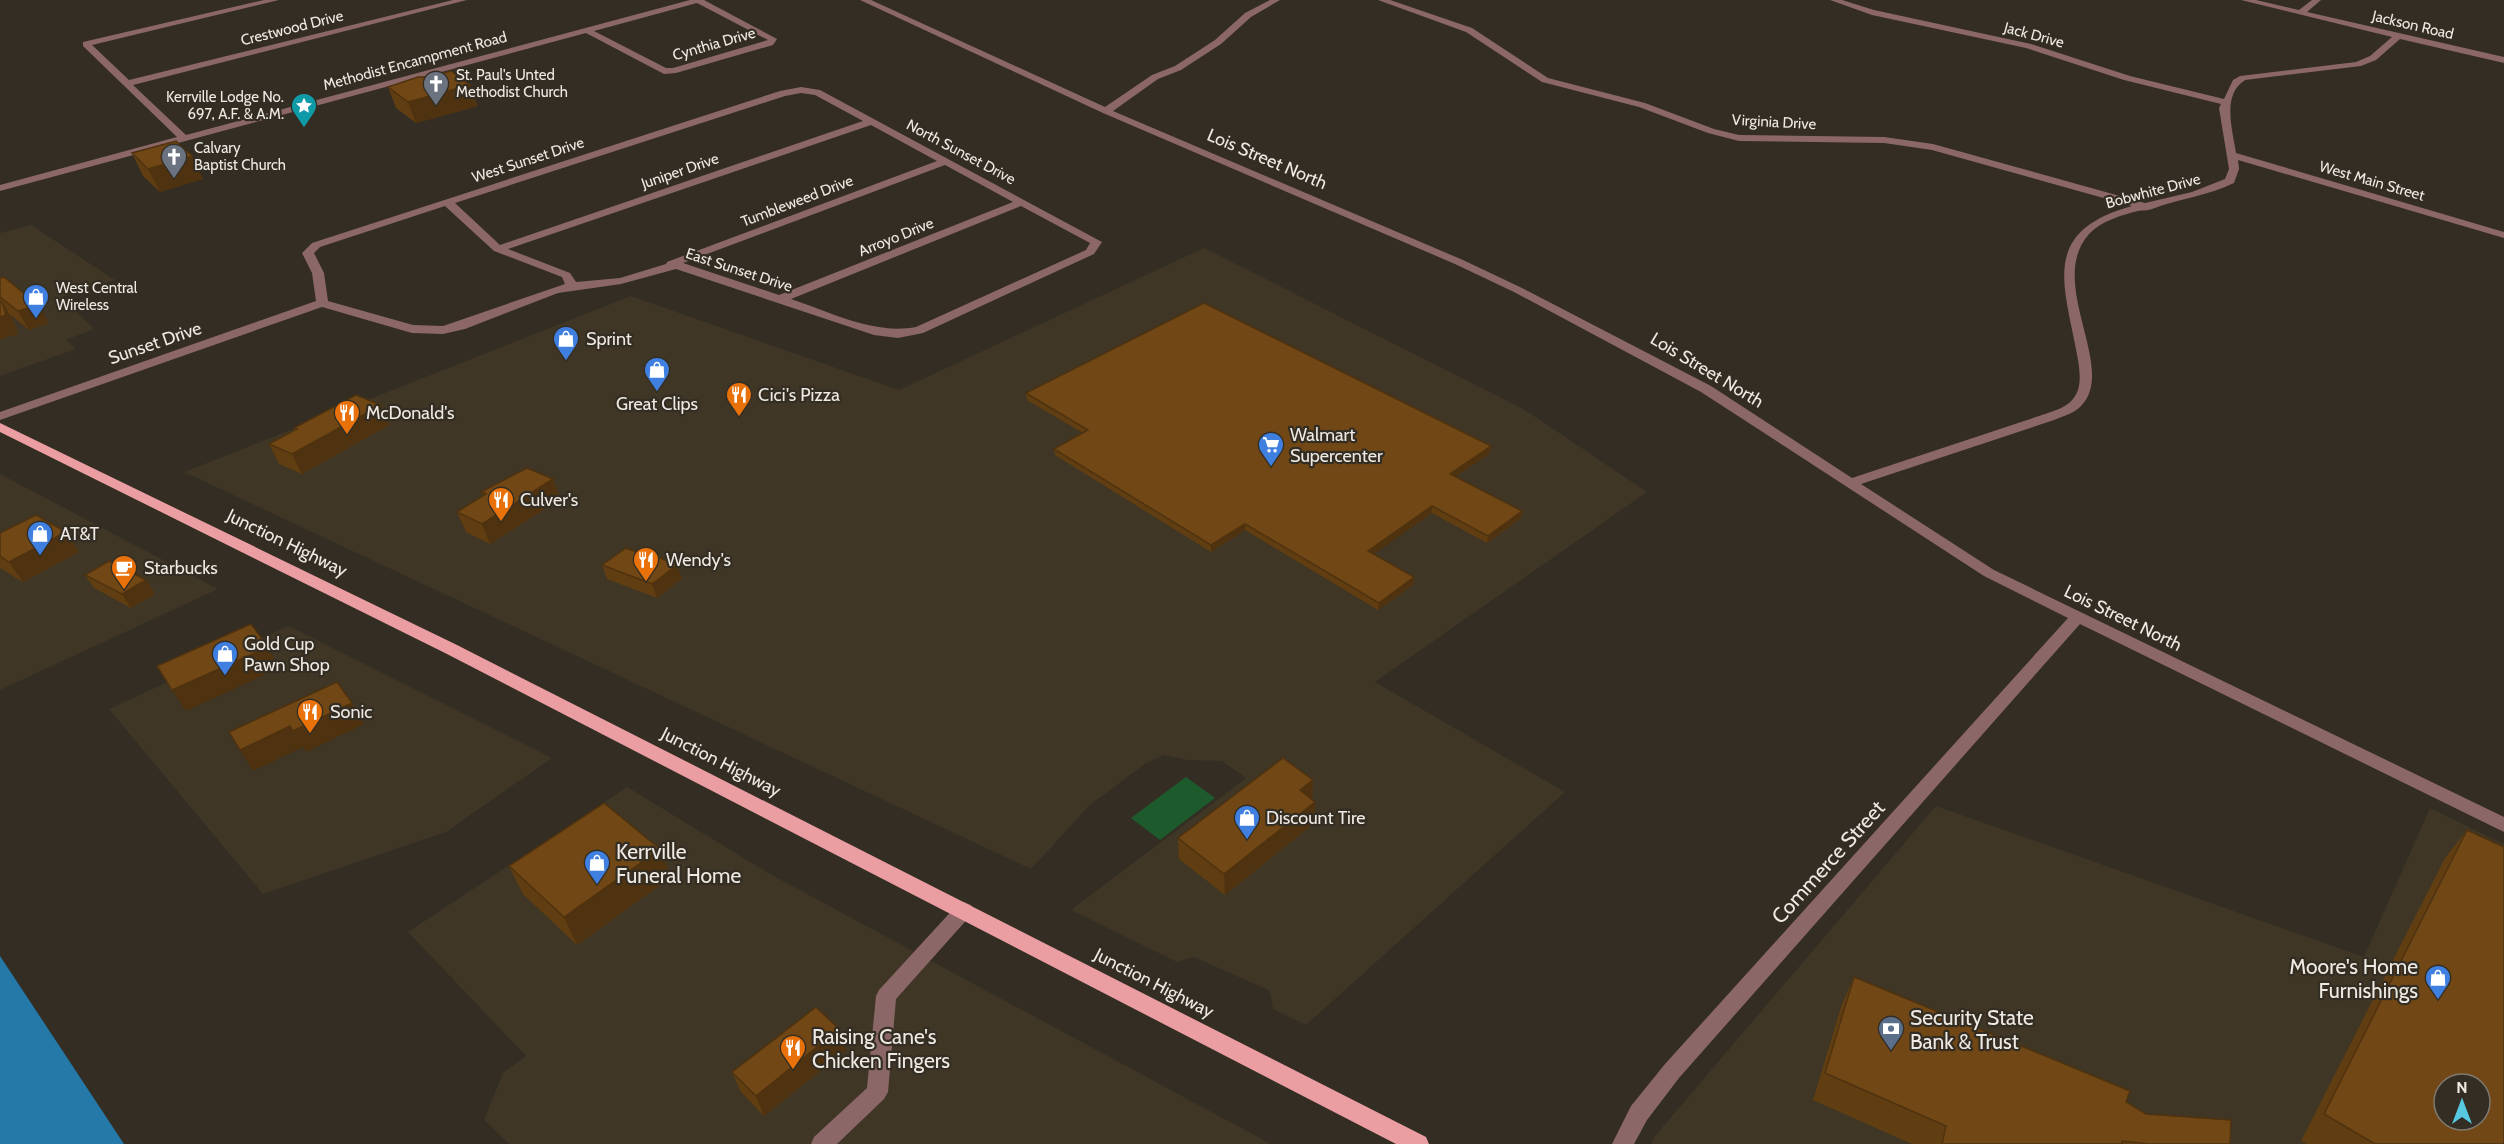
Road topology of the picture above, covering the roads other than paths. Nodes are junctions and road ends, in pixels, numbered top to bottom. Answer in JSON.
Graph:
{"nodes":[{"id":1,"x":275,"y":0,"type":"edge"},
{"id":2,"x":463,"y":0,"type":"edge"},
{"id":3,"x":698,"y":0,"type":"edge"},
{"id":4,"x":864,"y":0,"type":"edge"},
{"id":5,"x":888,"y":0,"type":"edge"},
{"id":6,"x":1276,"y":0,"type":"edge"},
{"id":7,"x":1382,"y":0,"type":"edge"},
{"id":8,"x":1834,"y":0,"type":"edge"},
{"id":9,"x":2245,"y":0,"type":"edge"},
{"id":10,"x":2317,"y":0,"type":"edge"},
{"id":11,"x":874,"y":4,"type":"junction"},
{"id":12,"x":2300,"y":13,"type":"junction"},
{"id":13,"x":586,"y":30,"type":"junction"},
{"id":14,"x":2399,"y":35,"type":"junction"},
{"id":15,"x":2504,"y":60,"type":"edge"},
{"id":16,"x":128,"y":83,"type":"junction"},
{"id":17,"x":812,"y":91,"type":"joint"},
{"id":18,"x":2225,"y":102,"type":"junction"},
{"id":19,"x":1106,"y":111,"type":"junction"},
{"id":20,"x":872,"y":122,"type":"junction"},
{"id":21,"x":184,"y":139,"type":"junction"},
{"id":22,"x":2232,"y":155,"type":"junction"},
{"id":23,"x":945,"y":161,"type":"junction"},
{"id":24,"x":0,"y":188,"type":"edge"},
{"id":25,"x":447,"y":202,"type":"junction"},
{"id":26,"x":1021,"y":202,"type":"junction"},
{"id":27,"x":2148,"y":207,"type":"junction"},
{"id":28,"x":2504,"y":235,"type":"edge"},
{"id":29,"x":1096,"y":242,"type":"joint"},
{"id":30,"x":498,"y":249,"type":"junction"},
{"id":31,"x":660,"y":268,"type":"junction"},
{"id":32,"x":571,"y":286,"type":"junction"},
{"id":33,"x":781,"y":299,"type":"junction"},
{"id":34,"x":322,"y":303,"type":"junction"},
{"id":35,"x":0,"y":416,"type":"edge"},
{"id":36,"x":0,"y":427,"type":"edge"},
{"id":37,"x":1849,"y":483,"type":"junction"},
{"id":38,"x":2077,"y":618,"type":"junction"},
{"id":39,"x":2504,"y":825,"type":"edge"},
{"id":40,"x":964,"y":910,"type":"junction"},
{"id":41,"x":822,"y":1144,"type":"edge"},
{"id":42,"x":1418,"y":1144,"type":"edge"},
{"id":43,"x":1623,"y":1144,"type":"edge"}],
"edges":[{"from":1,"to":16,"type":"street"},
{"from":2,"to":16,"type":"street","name":"Crestwood Drive"},
{"from":3,"to":13,"type":"street","name":"Methodist Encampment Road"},
{"from":3,"to":13,"type":"street","name":"Cynthia Drive"},
{"from":4,"to":11,"type":"street","name":"Lois Street North"},
{"from":5,"to":11,"type":"street"},
{"from":6,"to":19,"type":"street"},
{"from":7,"to":27,"type":"street","name":"Virginia Drive"},
{"from":8,"to":18,"type":"street","name":"Jack Drive"},
{"from":9,"to":12,"type":"street","name":"Jackson Road"},
{"from":10,"to":12,"type":"street"},
{"from":11,"to":19,"type":"street","name":"Lois Street North"},
{"from":12,"to":14,"type":"street","name":"Jackson Road"},
{"from":13,"to":21,"type":"street","name":"Methodist Encampment Road"},
{"from":14,"to":15,"type":"street","name":"Jackson Road"},
{"from":14,"to":18,"type":"street"},
{"from":16,"to":21,"type":"street"},
{"from":17,"to":20,"type":"street","name":"North Sunset Drive"},
{"from":17,"to":25,"type":"street","name":"West Sunset Drive"},
{"from":18,"to":22,"type":"street","name":"Bobwhite Drive"},
{"from":19,"to":37,"type":"street","name":"Lois Street North"},
{"from":20,"to":23,"type":"street","name":"North Sunset Drive"},
{"from":20,"to":30,"type":"street","name":"Juniper Drive"},
{"from":21,"to":24,"type":"street","name":"Methodist Encampment Road"},
{"from":22,"to":27,"type":"street","name":"Bobwhite Drive"},
{"from":22,"to":28,"type":"street","name":"West Main Street"},
{"from":23,"to":26,"type":"street","name":"North Sunset Drive"},
{"from":23,"to":31,"type":"street","name":"Tumbleweed Drive"},
{"from":25,"to":30,"type":"street"},
{"from":25,"to":34,"type":"street","name":"West Sunset Drive"},
{"from":26,"to":29,"type":"street","name":"North Sunset Drive"},
{"from":26,"to":33,"type":"street","name":"Arroyo Drive"},
{"from":27,"to":37,"type":"street","name":"Bobwhite Drive"},
{"from":29,"to":33,"type":"street","name":"East Sunset Drive"},
{"from":30,"to":32,"type":"street"},
{"from":31,"to":32,"type":"street","name":"East Sunset Drive"},
{"from":31,"to":33,"type":"street","name":"East Sunset Drive"},
{"from":32,"to":34,"type":"street","name":"East Sunset Drive"},
{"from":34,"to":35,"type":"street","name":"Sunset Drive"},
{"from":36,"to":40,"type":"main road","name":"Junction Highway"},
{"from":37,"to":38,"type":"street","name":"Lois Street North"},
{"from":38,"to":39,"type":"street","name":"Lois Street North"},
{"from":38,"to":43,"type":"street","name":"Commerce Street"},
{"from":40,"to":41,"type":"street"},
{"from":40,"to":42,"type":"main road","name":"Junction Highway"}]}
